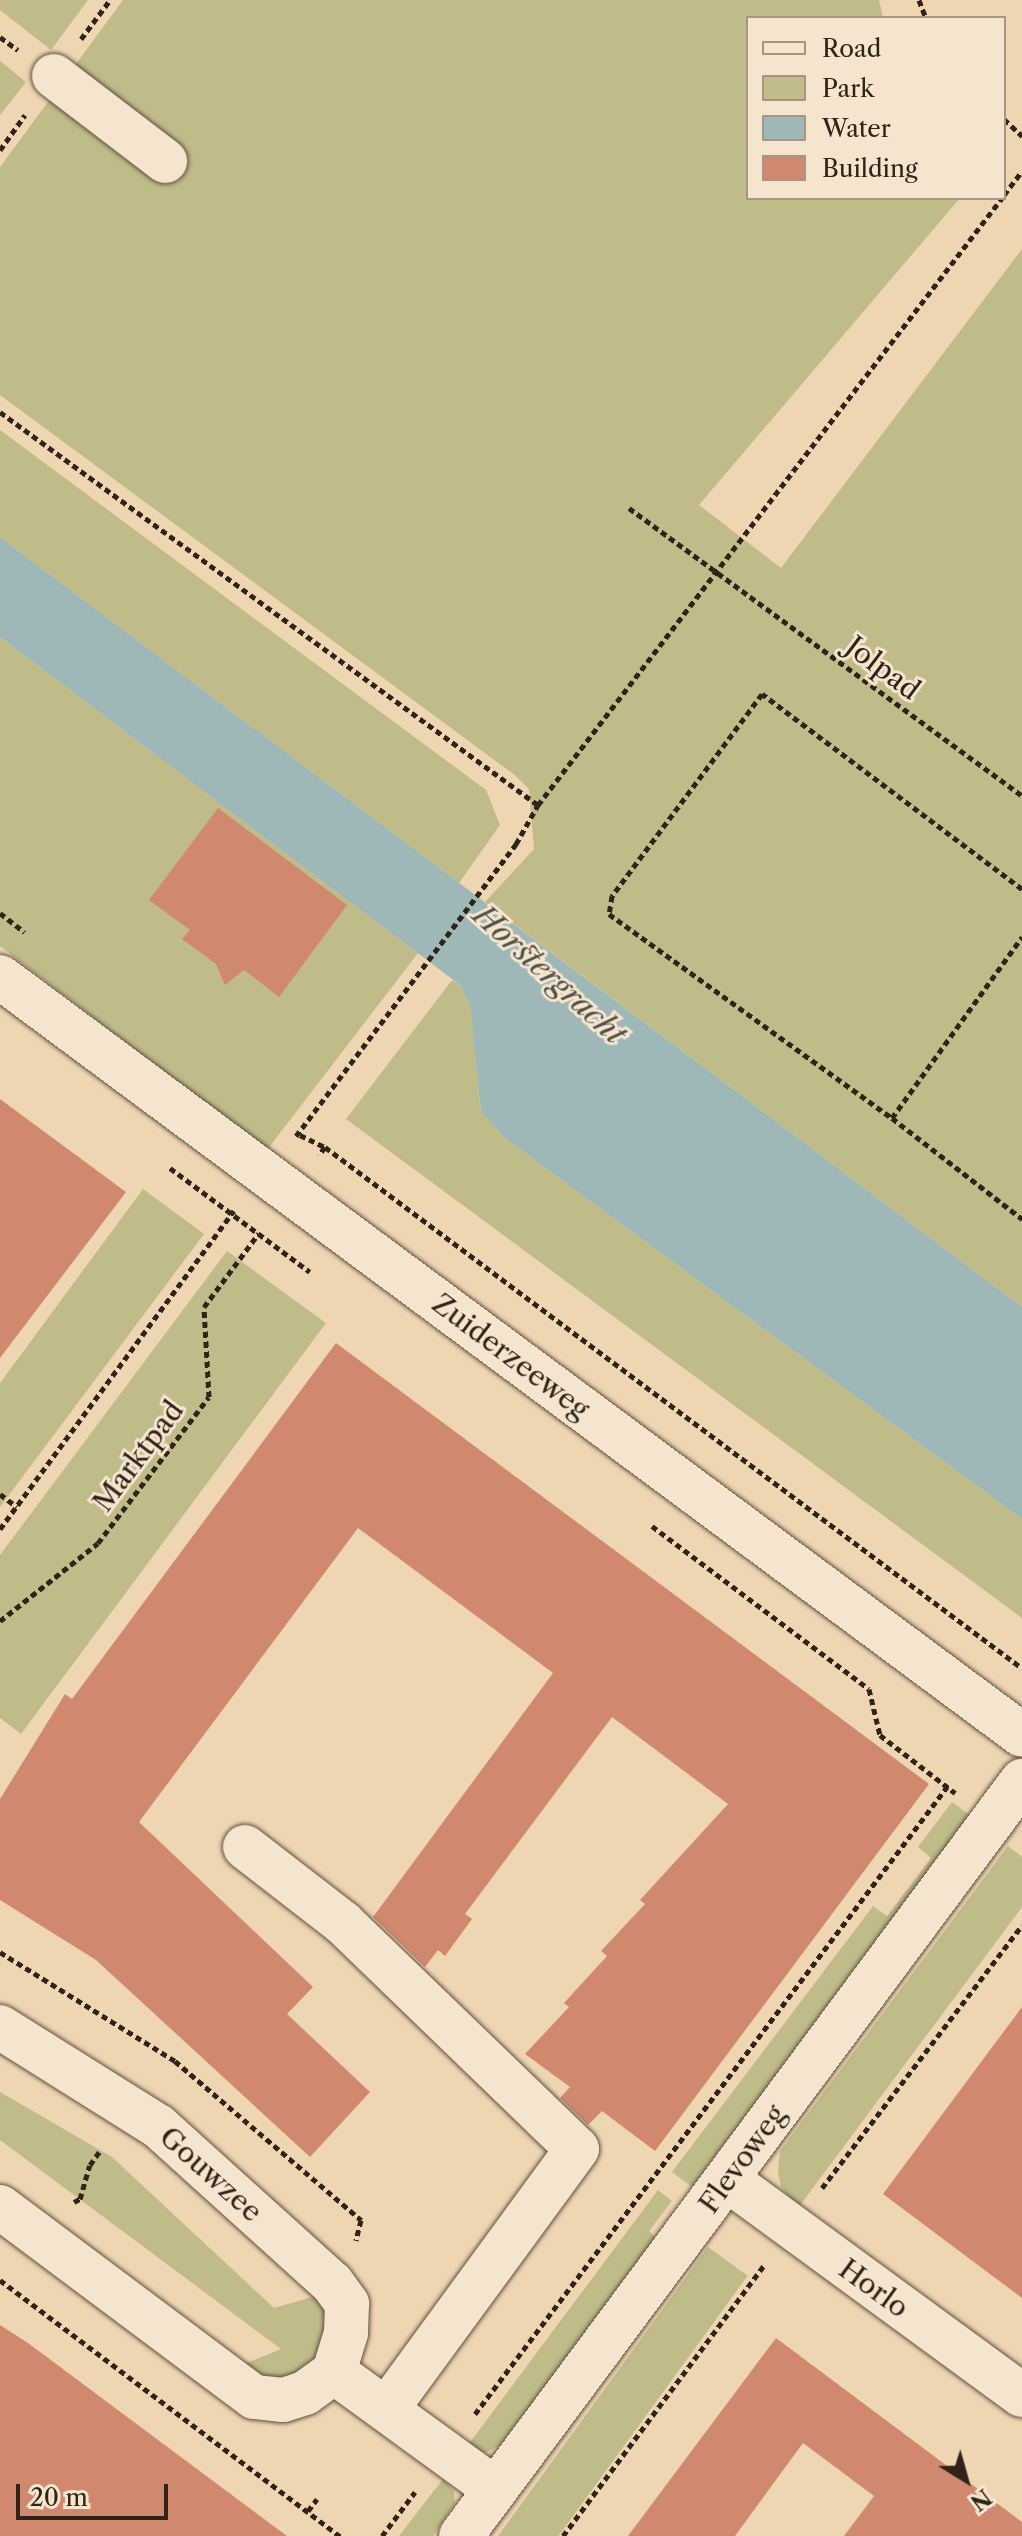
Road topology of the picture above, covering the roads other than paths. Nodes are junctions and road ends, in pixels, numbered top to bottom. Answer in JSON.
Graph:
{"nodes":[{"id":1,"x":54,"y":76,"type":"dead end"},
{"id":2,"x":165,"y":161,"type":"dead end"},
{"id":3,"x":0,"y":977,"type":"edge"},
{"id":4,"x":1022,"y":1735,"type":"edge"},
{"id":5,"x":1022,"y":1781,"type":"edge"},
{"id":6,"x":245,"y":1847,"type":"dead end"},
{"id":7,"x":0,"y":2027,"type":"edge"},
{"id":8,"x":728,"y":2180,"type":"junction"},
{"id":9,"x":14,"y":2217,"type":"edge"},
{"id":10,"x":334,"y":2372,"type":"junction"},
{"id":11,"x":1022,"y":2395,"type":"edge"},
{"id":12,"x":386,"y":2410,"type":"junction"},
{"id":13,"x":495,"y":2489,"type":"junction"},
{"id":14,"x":461,"y":2536,"type":"edge"}],
"edges":[{"from":1,"to":2,"type":"street"},
{"from":3,"to":4,"type":"street","name":"Zuiderzeeweg"},
{"from":5,"to":8,"type":"street","name":"Flevoweg"},
{"from":6,"to":12,"type":"street"},
{"from":7,"to":10,"type":"street","name":"Gouwzee"},
{"from":8,"to":11,"type":"street","name":"Horlo"},
{"from":8,"to":13,"type":"street","name":"Flevoweg"},
{"from":9,"to":10,"type":"street"},
{"from":10,"to":12,"type":"street"},
{"from":12,"to":13,"type":"street"},
{"from":13,"to":14,"type":"street","name":"Flevoweg"}]}
